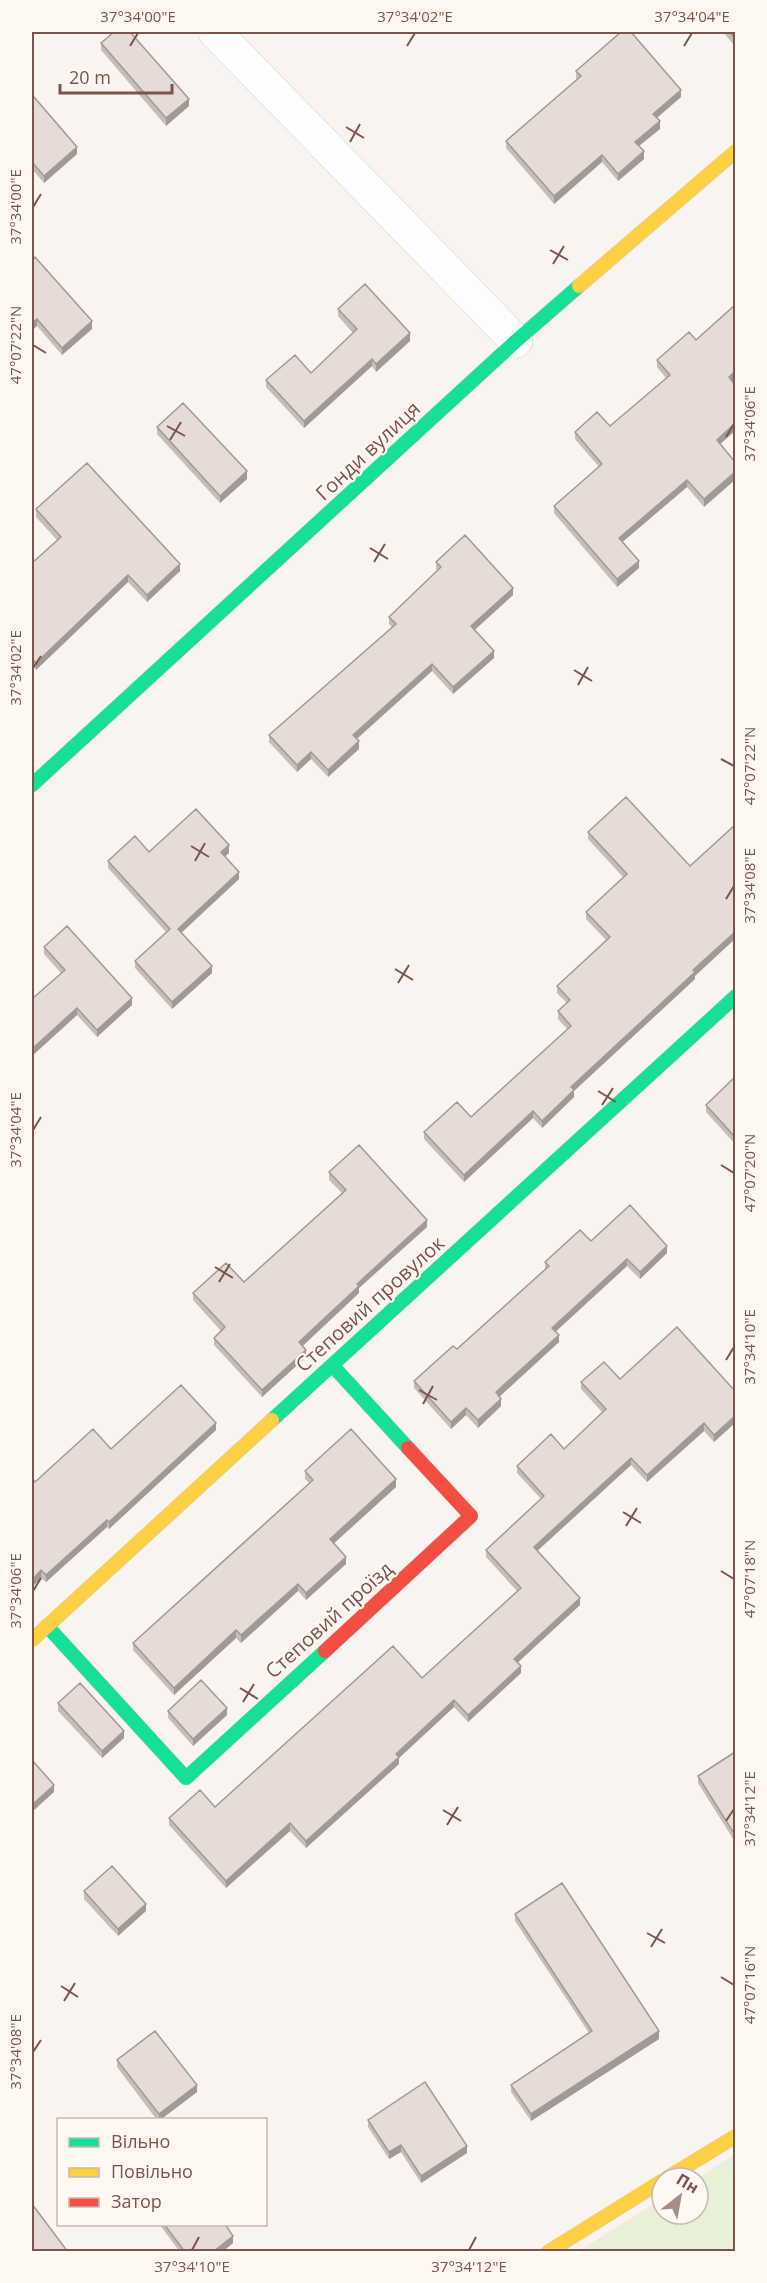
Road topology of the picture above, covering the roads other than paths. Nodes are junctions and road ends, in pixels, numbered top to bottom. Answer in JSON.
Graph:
{"nodes":[{"id":1,"x":215,"y":32,"type":"edge"},
{"id":2,"x":735,"y":151,"type":"edge"},
{"id":3,"x":516,"y":341,"type":"junction"},
{"id":4,"x":32,"y":785,"type":"edge"},
{"id":5,"x":735,"y":996,"type":"edge"},
{"id":6,"x":332,"y":1365,"type":"junction"},
{"id":7,"x":47,"y":1626,"type":"junction"},
{"id":8,"x":32,"y":1640,"type":"edge"},
{"id":9,"x":735,"y":2136,"type":"edge"},
{"id":10,"x":686,"y":2166,"type":"edge"},
{"id":11,"x":650,"y":2188,"type":"edge"},
{"id":12,"x":548,"y":2252,"type":"edge"}],
"edges":[{"from":1,"to":3,"type":"street"},
{"from":2,"to":3,"type":"street","name":"Гонди вулиця"},
{"from":3,"to":4,"type":"street","name":"Гонди вулиця"},
{"from":5,"to":6,"type":"street","name":"Степовий провулок"},
{"from":6,"to":7,"type":"street","name":"Степовий провулок"},
{"from":6,"to":7,"type":"street","name":"Степовий проїзд"},
{"from":7,"to":8,"type":"street","name":"Степовий провулок"},
{"from":9,"to":10,"type":"street"},
{"from":11,"to":12,"type":"street"}]}
